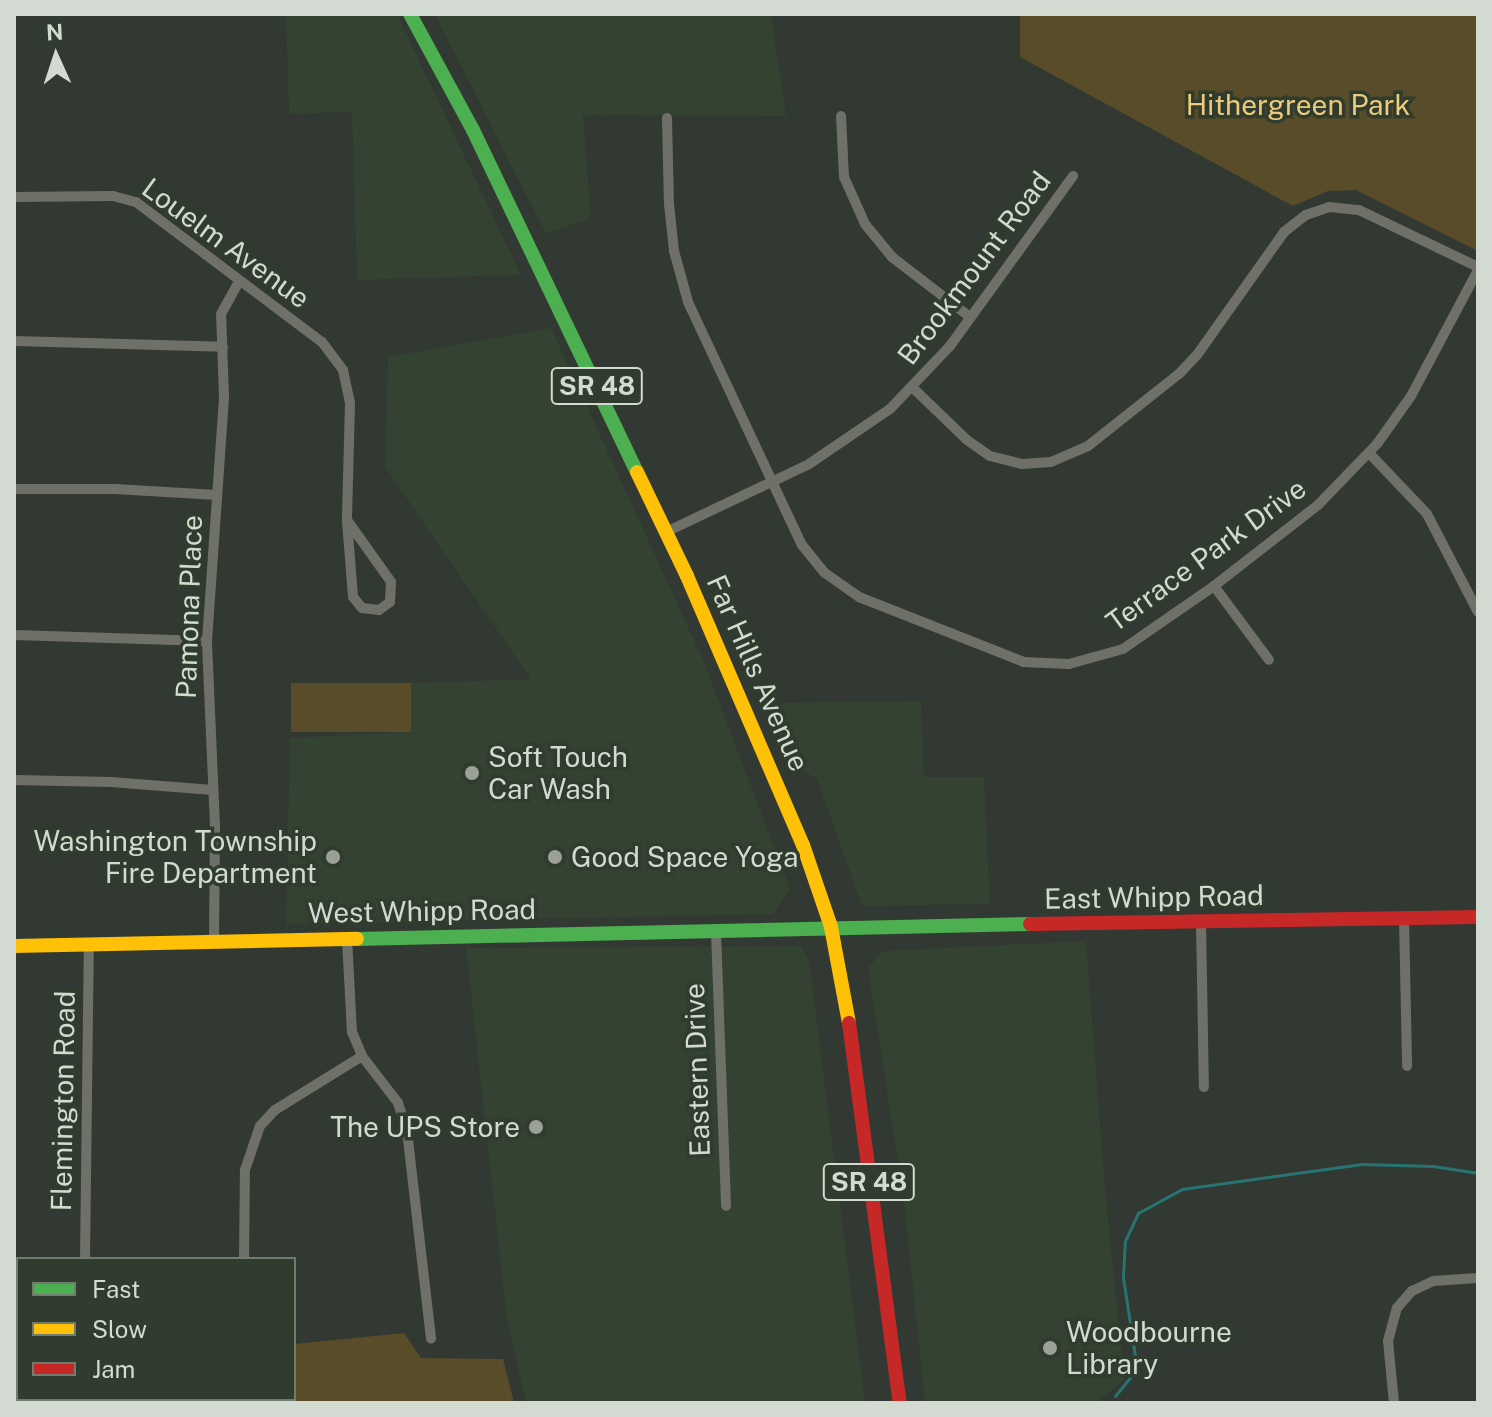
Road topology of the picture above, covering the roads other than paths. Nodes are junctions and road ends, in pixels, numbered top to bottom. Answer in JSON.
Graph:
{"nodes":[{"id":1,"x":410,"y":14,"type":"edge"},
{"id":2,"x":841,"y":116,"type":"dead end"},
{"id":3,"x":667,"y":118,"type":"dead end"},
{"id":4,"x":1073,"y":176,"type":"dead end"},
{"id":5,"x":14,"y":197,"type":"edge"},
{"id":6,"x":1478,"y":269,"type":"edge"},
{"id":7,"x":239,"y":281,"type":"junction"},
{"id":8,"x":970,"y":317,"type":"junction"},
{"id":9,"x":14,"y":341,"type":"edge"},
{"id":10,"x":223,"y":347,"type":"junction"},
{"id":11,"x":913,"y":388,"type":"junction"},
{"id":12,"x":1369,"y":453,"type":"junction"},
{"id":13,"x":770,"y":482,"type":"junction"},
{"id":14,"x":14,"y":489,"type":"edge"},
{"id":15,"x":217,"y":495,"type":"junction"},
{"id":16,"x":347,"y":520,"type":"junction"},
{"id":17,"x":666,"y":532,"type":"junction"},
{"id":18,"x":1214,"y":586,"type":"junction"},
{"id":19,"x":1478,"y":612,"type":"edge"},
{"id":20,"x":14,"y":635,"type":"edge"},
{"id":21,"x":207,"y":641,"type":"junction"},
{"id":22,"x":1269,"y":660,"type":"dead end"},
{"id":23,"x":14,"y":780,"type":"edge"},
{"id":24,"x":213,"y":790,"type":"junction"},
{"id":25,"x":1478,"y":917,"type":"edge"},
{"id":26,"x":1404,"y":918,"type":"junction"},
{"id":27,"x":1201,"y":922,"type":"junction"},
{"id":28,"x":831,"y":927,"type":"junction"},
{"id":29,"x":716,"y":932,"type":"junction"},
{"id":30,"x":347,"y":938,"type":"junction"},
{"id":31,"x":214,"y":940,"type":"junction"},
{"id":32,"x":89,"y":944,"type":"junction"},
{"id":33,"x":14,"y":946,"type":"edge"},
{"id":34,"x":362,"y":1056,"type":"junction"},
{"id":35,"x":1407,"y":1066,"type":"dead end"},
{"id":36,"x":1204,"y":1087,"type":"dead end"},
{"id":37,"x":726,"y":1206,"type":"dead end"},
{"id":38,"x":85,"y":1257,"type":"edge"},
{"id":39,"x":244,"y":1257,"type":"edge"},
{"id":40,"x":1478,"y":1278,"type":"edge"},
{"id":41,"x":431,"y":1339,"type":"dead end"},
{"id":42,"x":900,"y":1403,"type":"edge"},
{"id":43,"x":1394,"y":1403,"type":"edge"}],
"edges":[{"from":1,"to":17,"type":"main road","name":"Far Hills Avenue","number":"SR 48"},
{"from":2,"to":8,"type":"street"},
{"from":3,"to":13,"type":"street","name":"Terrace Park Drive"},
{"from":4,"to":8,"type":"street","name":"Brookmount Road"},
{"from":5,"to":7,"type":"street","name":"Louelm Avenue"},
{"from":6,"to":11,"type":"street"},
{"from":6,"to":12,"type":"street","name":"Terrace Park Drive"},
{"from":7,"to":10,"type":"street","name":"Pamona Place"},
{"from":7,"to":16,"type":"street","name":"Louelm Avenue"},
{"from":8,"to":11,"type":"street","name":"Brookmount Road"},
{"from":9,"to":10,"type":"street"},
{"from":10,"to":15,"type":"street","name":"Pamona Place"},
{"from":11,"to":13,"type":"street","name":"Brookmount Road"},
{"from":12,"to":18,"type":"street","name":"Terrace Park Drive"},
{"from":12,"to":19,"type":"street"},
{"from":13,"to":17,"type":"street","name":"Brookmount Road"},
{"from":13,"to":18,"type":"street","name":"Terrace Park Drive"},
{"from":14,"to":15,"type":"street"},
{"from":15,"to":21,"type":"street","name":"Pamona Place"},
{"from":16,"to":16,"type":"street"},
{"from":17,"to":28,"type":"main road","name":"Far Hills Avenue","number":"SR 48"},
{"from":18,"to":22,"type":"street"},
{"from":20,"to":21,"type":"street"},
{"from":21,"to":24,"type":"street","name":"Pamona Place"},
{"from":23,"to":24,"type":"street"},
{"from":24,"to":31,"type":"street","name":"Pamona Place"},
{"from":25,"to":26,"type":"main road","name":"East Whipp Road"},
{"from":26,"to":27,"type":"main road","name":"East Whipp Road"},
{"from":26,"to":35,"type":"street"},
{"from":27,"to":28,"type":"main road","name":"East Whipp Road"},
{"from":27,"to":36,"type":"street"},
{"from":28,"to":29,"type":"main road","name":"West Whipp Road"},
{"from":28,"to":42,"type":"main road","name":"Far Hills Avenue","number":"SR 48"},
{"from":29,"to":30,"type":"main road","name":"West Whipp Road"},
{"from":29,"to":37,"type":"street","name":"Eastern Drive"},
{"from":30,"to":31,"type":"main road","name":"West Whipp Road"},
{"from":30,"to":34,"type":"street"},
{"from":31,"to":32,"type":"main road","name":"West Whipp Road"},
{"from":32,"to":33,"type":"main road","name":"West Whipp Road"},
{"from":32,"to":38,"type":"street","name":"Flemington Road"},
{"from":34,"to":39,"type":"street"},
{"from":34,"to":41,"type":"street"},
{"from":40,"to":43,"type":"street"}]}
